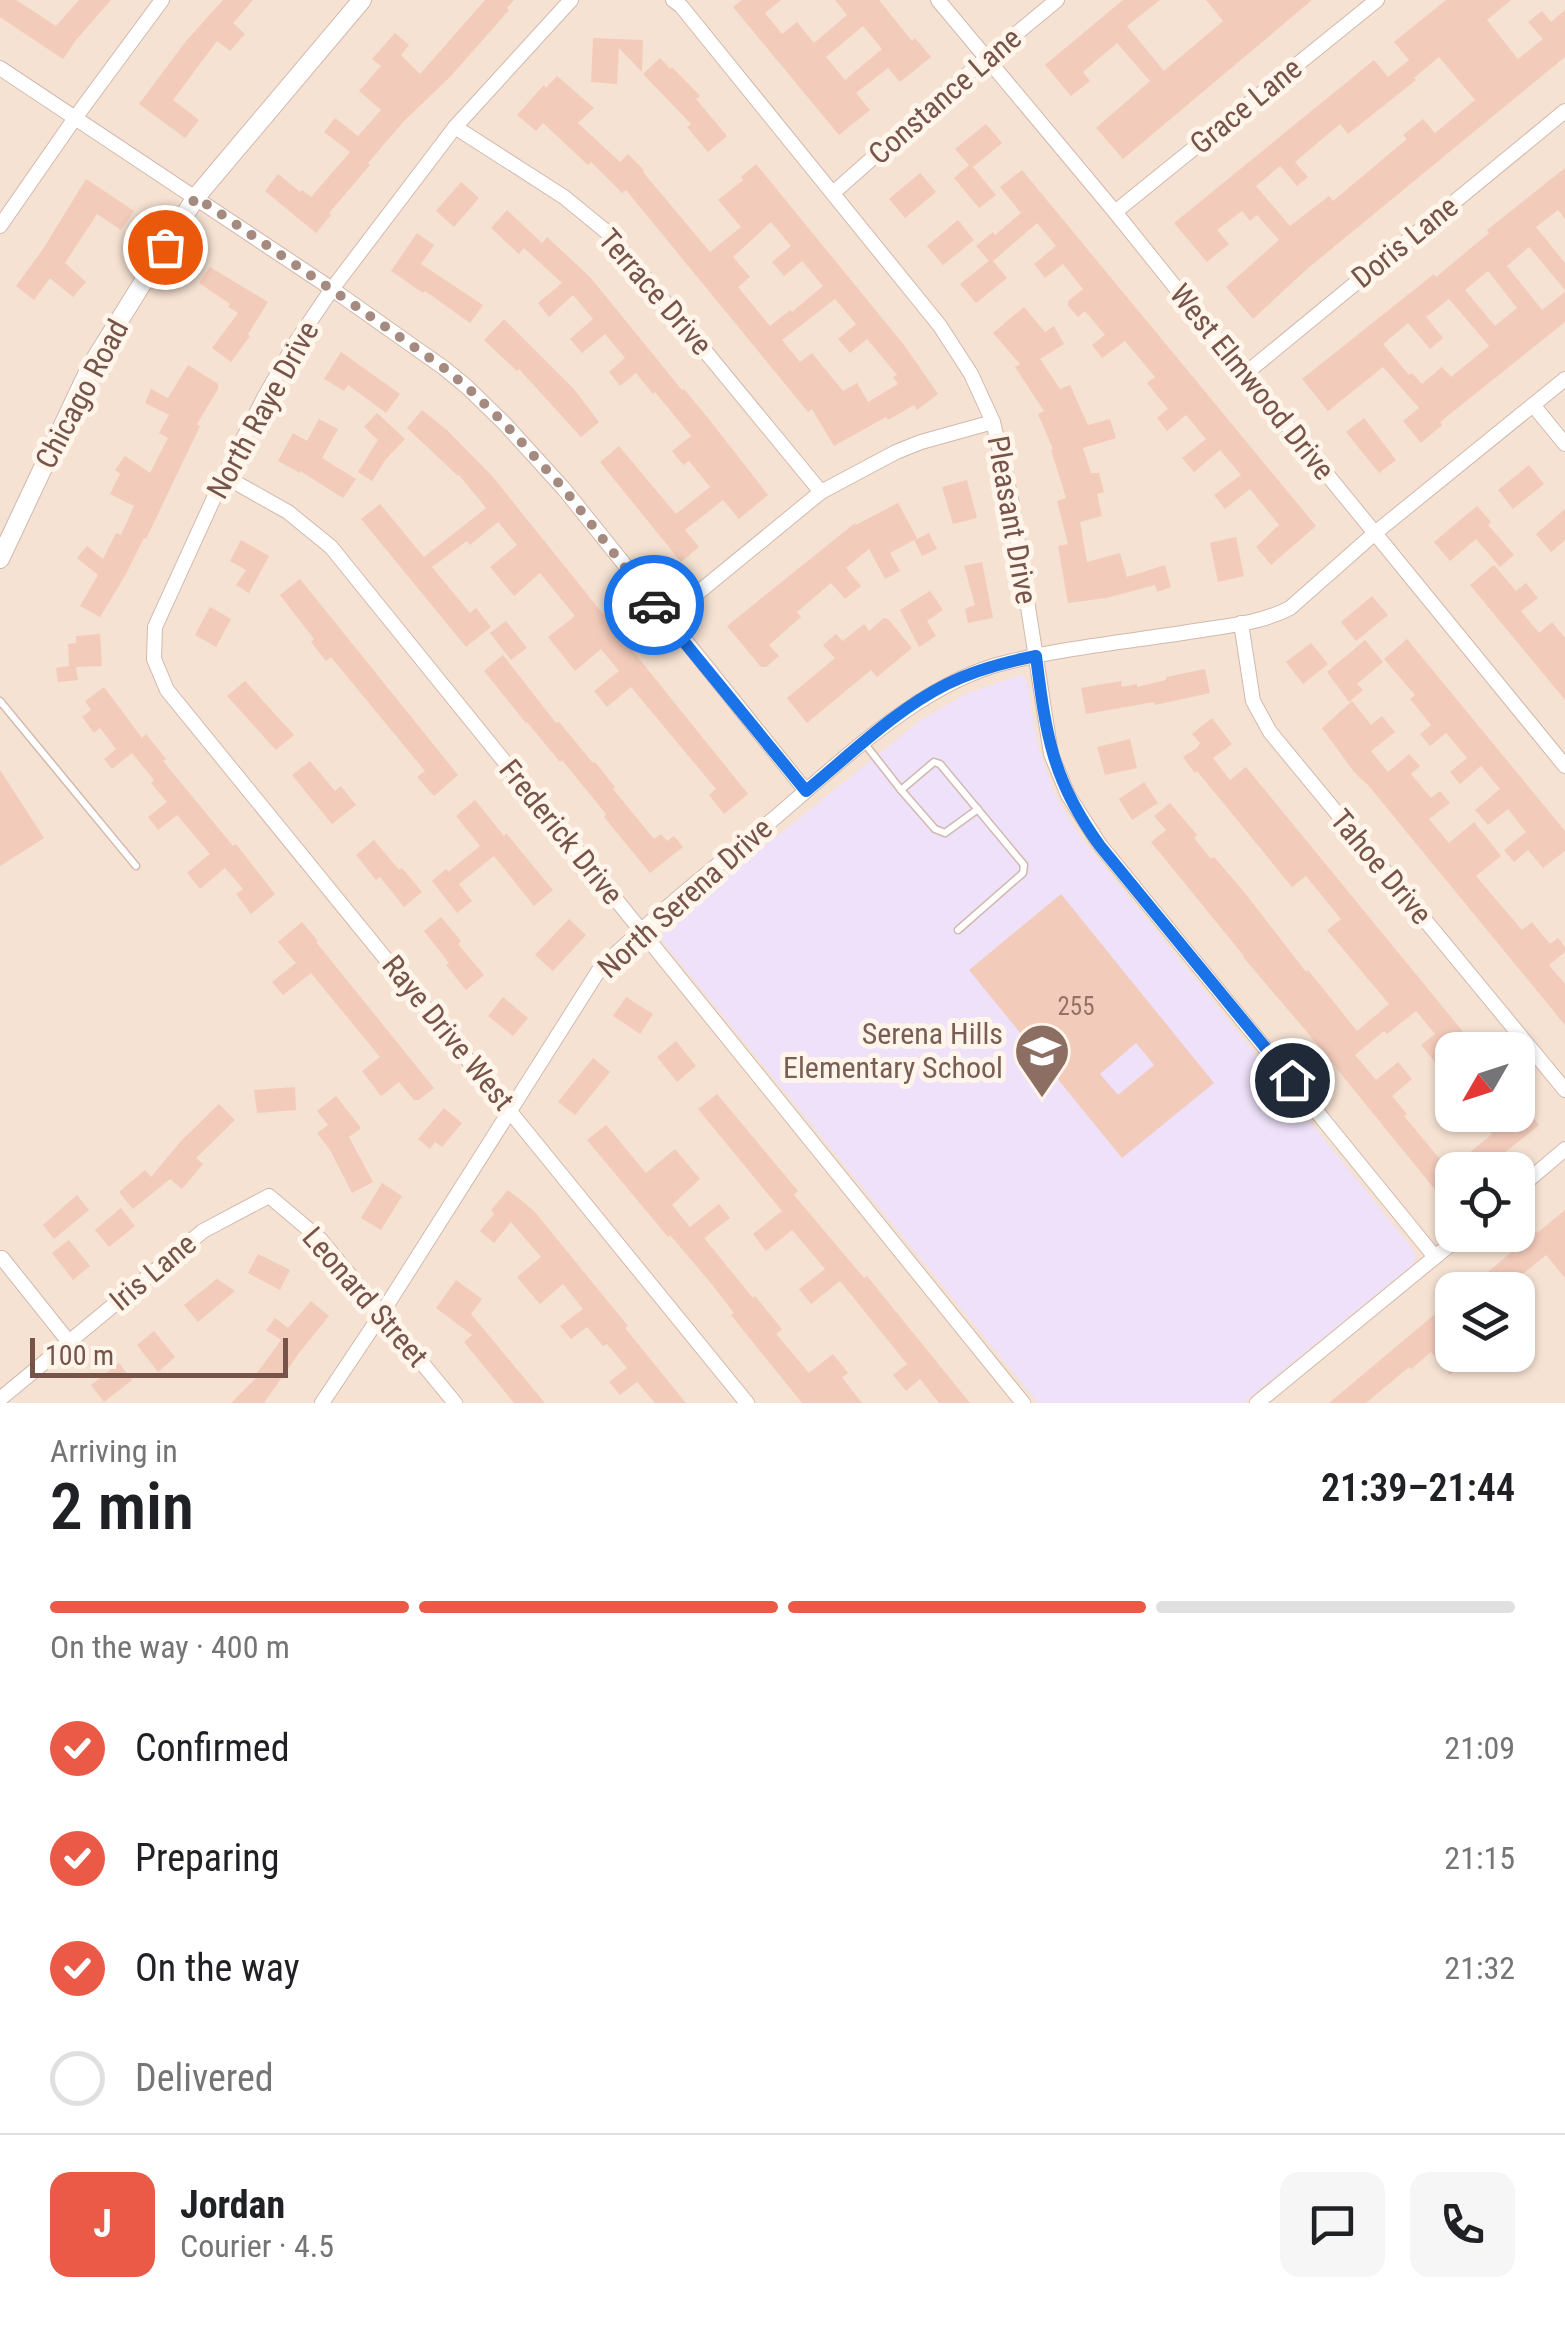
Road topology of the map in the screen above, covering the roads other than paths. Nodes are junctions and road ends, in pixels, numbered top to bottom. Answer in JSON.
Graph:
{"nodes":[{"id":1,"x":162,"y":0,"type":"edge"},
{"id":2,"x":362,"y":0,"type":"edge"},
{"id":3,"x":571,"y":0,"type":"edge"},
{"id":4,"x":673,"y":0,"type":"edge"},
{"id":5,"x":938,"y":0,"type":"edge"},
{"id":6,"x":1057,"y":0,"type":"edge"},
{"id":7,"x":1377,"y":0,"type":"edge"},
{"id":8,"x":986,"y":59,"type":"junction"},
{"id":9,"x":0,"y":68,"type":"edge"},
{"id":10,"x":1565,"y":111,"type":"edge"},
{"id":11,"x":75,"y":118,"type":"junction"},
{"id":12,"x":455,"y":127,"type":"junction"},
{"id":13,"x":833,"y":193,"type":"junction"},
{"id":14,"x":196,"y":197,"type":"junction"},
{"id":15,"x":1115,"y":212,"type":"junction"},
{"id":16,"x":0,"y":226,"type":"edge"},
{"id":17,"x":332,"y":289,"type":"junction"},
{"id":18,"x":1244,"y":374,"type":"junction"},
{"id":19,"x":1565,"y":379,"type":"edge"},
{"id":20,"x":1533,"y":405,"type":"junction"},
{"id":21,"x":993,"y":422,"type":"junction"},
{"id":22,"x":1565,"y":444,"type":"edge"},
{"id":23,"x":224,"y":476,"type":"junction"},
{"id":24,"x":822,"y":492,"type":"junction"},
{"id":25,"x":1375,"y":534,"type":"junction"},
{"id":26,"x":0,"y":559,"type":"edge"},
{"id":27,"x":666,"y":619,"type":"junction"},
{"id":28,"x":1241,"y":624,"type":"junction"},
{"id":29,"x":1036,"y":656,"type":"junction"},
{"id":30,"x":154,"y":659,"type":"joint"},
{"id":31,"x":0,"y":701,"type":"edge"},
{"id":32,"x":864,"y":743,"type":"junction"},
{"id":33,"x":1565,"y":766,"type":"edge"},
{"id":34,"x":901,"y":790,"type":"junction"},
{"id":35,"x":806,"y":791,"type":"junction"},
{"id":36,"x":978,"y":809,"type":"junction"},
{"id":37,"x":136,"y":866,"type":"dead end"},
{"id":38,"x":640,"y":930,"type":"junction"},
{"id":39,"x":958,"y":930,"type":"dead end"},
{"id":40,"x":1565,"y":1090,"type":"edge"},
{"id":41,"x":510,"y":1109,"type":"junction"},
{"id":42,"x":1565,"y":1149,"type":"edge"},
{"id":43,"x":1535,"y":1174,"type":"edge"},
{"id":44,"x":269,"y":1196,"type":"joint"},
{"id":45,"x":1441,"y":1252,"type":"edge"},
{"id":46,"x":1435,"y":1257,"type":"junction"},
{"id":47,"x":2,"y":1258,"type":"edge"},
{"id":48,"x":382,"y":1313,"type":"junction"},
{"id":49,"x":69,"y":1342,"type":"junction"},
{"id":50,"x":0,"y":1399,"type":"edge"},
{"id":51,"x":322,"y":1403,"type":"edge"},
{"id":52,"x":456,"y":1403,"type":"edge"},
{"id":53,"x":747,"y":1403,"type":"edge"},
{"id":54,"x":1023,"y":1403,"type":"edge"},
{"id":55,"x":1258,"y":1403,"type":"edge"}],
"edges":[{"from":1,"to":11,"type":"street"},
{"from":2,"to":14,"type":"street","name":"Chicago Road"},
{"from":3,"to":12,"type":"street","name":"North Raye Drive"},
{"from":4,"to":13,"type":"street","name":"Pleasant Drive"},
{"from":5,"to":8,"type":"street","name":"West Elmwood Drive"},
{"from":6,"to":8,"type":"street","name":"Constance Lane"},
{"from":7,"to":15,"type":"street","name":"Grace Lane"},
{"from":8,"to":13,"type":"street","name":"Constance Lane"},
{"from":8,"to":15,"type":"street","name":"West Elmwood Drive"},
{"from":9,"to":11,"type":"street"},
{"from":10,"to":18,"type":"street","name":"Doris Lane"},
{"from":11,"to":14,"type":"street"},
{"from":11,"to":16,"type":"street"},
{"from":12,"to":17,"type":"street","name":"North Raye Drive"},
{"from":12,"to":24,"type":"street","name":"Terrace Drive"},
{"from":13,"to":21,"type":"street","name":"Pleasant Drive"},
{"from":14,"to":17,"type":"street"},
{"from":14,"to":26,"type":"street","name":"Chicago Road"},
{"from":15,"to":18,"type":"street","name":"West Elmwood Drive"},
{"from":17,"to":23,"type":"street","name":"North Raye Drive"},
{"from":17,"to":27,"type":"street"},
{"from":18,"to":25,"type":"street","name":"West Elmwood Drive"},
{"from":19,"to":20,"type":"street","name":"North Serena Drive"},
{"from":20,"to":22,"type":"street"},
{"from":20,"to":25,"type":"street","name":"North Serena Drive"},
{"from":21,"to":24,"type":"street"},
{"from":21,"to":29,"type":"street","name":"Pleasant Drive"},
{"from":23,"to":30,"type":"street","name":"North Raye Drive"},
{"from":23,"to":38,"type":"street","name":"Frederick Drive"},
{"from":24,"to":27,"type":"street"},
{"from":25,"to":28,"type":"street","name":"North Serena Drive"},
{"from":25,"to":33,"type":"street","name":"West Elmwood Drive"},
{"from":27,"to":35,"type":"street"},
{"from":28,"to":29,"type":"street","name":"North Serena Drive"},
{"from":28,"to":40,"type":"street","name":"Tahoe Drive"},
{"from":29,"to":32,"type":"street","name":"North Serena Drive"},
{"from":29,"to":46,"type":"street","name":"Pleasant Drive"},
{"from":30,"to":41,"type":"street","name":"Raye Drive West"},
{"from":31,"to":37,"type":"lane"},
{"from":32,"to":34,"type":"lane"},
{"from":32,"to":35,"type":"street","name":"North Serena Drive"},
{"from":34,"to":36,"type":"lane"},
{"from":34,"to":36,"type":"lane"},
{"from":35,"to":38,"type":"street","name":"North Serena Drive"},
{"from":36,"to":39,"type":"lane"},
{"from":38,"to":41,"type":"street","name":"North Serena Drive"},
{"from":38,"to":54,"type":"street","name":"Frederick Drive"},
{"from":41,"to":48,"type":"street","name":"North Serena Drive"},
{"from":41,"to":53,"type":"street","name":"Raye Drive West"},
{"from":42,"to":43,"type":"street"},
{"from":44,"to":48,"type":"street","name":"Leonard Street"},
{"from":44,"to":49,"type":"street","name":"Iris Lane"},
{"from":45,"to":46,"type":"street"},
{"from":46,"to":55,"type":"street"},
{"from":47,"to":49,"type":"street"},
{"from":48,"to":51,"type":"street","name":"North Serena Drive"},
{"from":48,"to":52,"type":"street","name":"Leonard Street"},
{"from":49,"to":50,"type":"street","name":"Iris Lane"}]}
